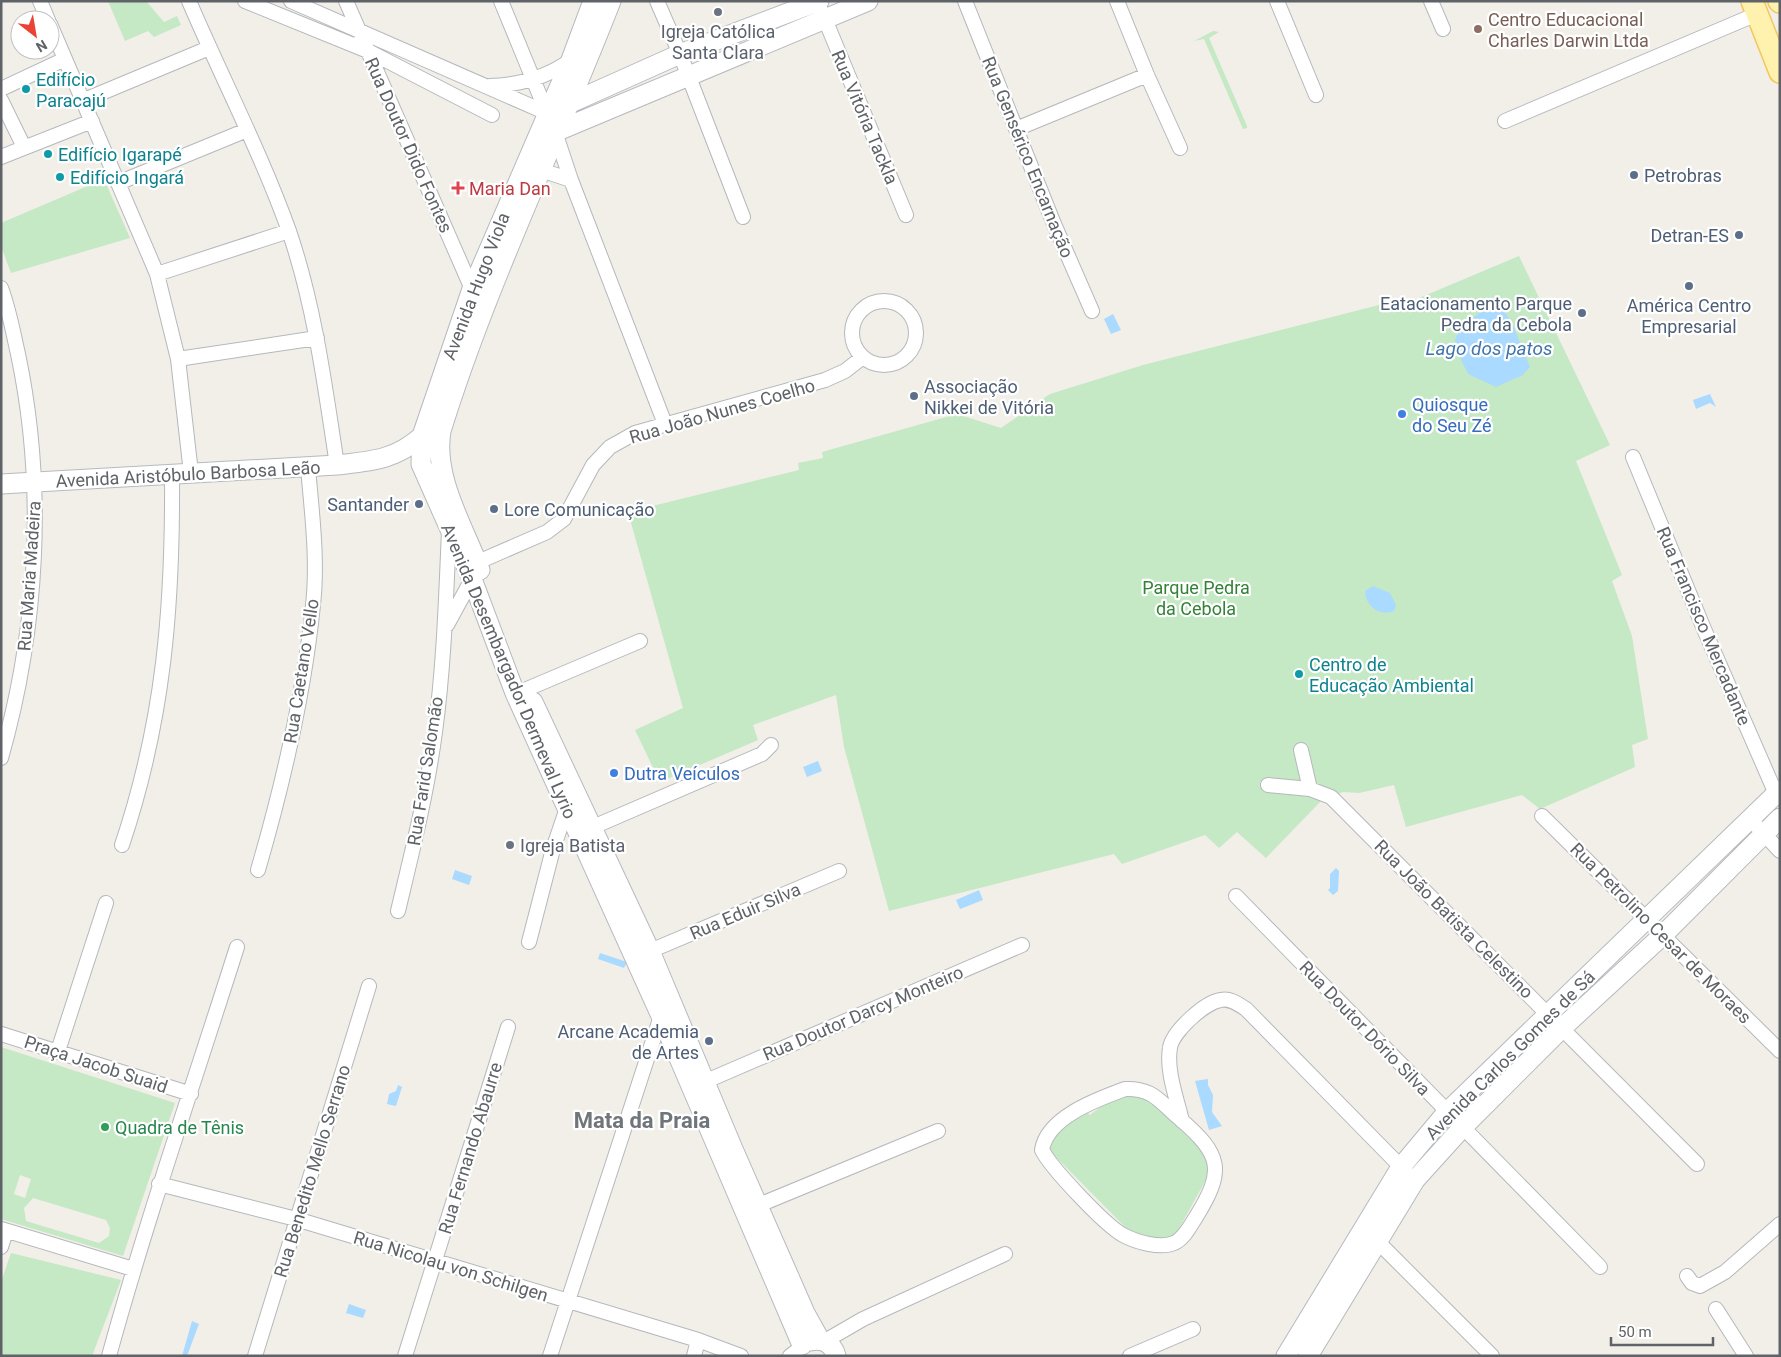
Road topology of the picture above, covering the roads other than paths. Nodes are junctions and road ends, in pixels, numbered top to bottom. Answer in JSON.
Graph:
{"nodes":[{"id":1,"x":189,"y":1,"type":"edge"},
{"id":2,"x":245,"y":1,"type":"edge"},
{"id":3,"x":290,"y":1,"type":"edge"},
{"id":4,"x":346,"y":1,"type":"edge"},
{"id":5,"x":501,"y":1,"type":"edge"},
{"id":6,"x":593,"y":1,"type":"edge"},
{"id":7,"x":611,"y":1,"type":"edge"},
{"id":8,"x":657,"y":1,"type":"edge"},
{"id":9,"x":868,"y":1,"type":"edge"},
{"id":10,"x":965,"y":1,"type":"edge"},
{"id":11,"x":1117,"y":1,"type":"edge"},
{"id":12,"x":1277,"y":1,"type":"edge"},
{"id":13,"x":1431,"y":1,"type":"edge"},
{"id":14,"x":818,"y":2,"type":"edge"},
{"id":15,"x":1755,"y":8,"type":"edge"},
{"id":16,"x":825,"y":20,"type":"junction"},
{"id":17,"x":1443,"y":29,"type":"dead end"},
{"id":18,"x":359,"y":31,"type":"junction"},
{"id":19,"x":60,"y":48,"type":"edge"},
{"id":20,"x":209,"y":48,"type":"junction"},
{"id":21,"x":368,"y":51,"type":"junction"},
{"id":22,"x":680,"y":54,"type":"junction"},
{"id":23,"x":65,"y":60,"type":"junction"},
{"id":24,"x":571,"y":60,"type":"junction"},
{"id":25,"x":436,"y":64,"type":"junction"},
{"id":26,"x":1780,"y":72,"type":"edge"},
{"id":27,"x":1147,"y":75,"type":"junction"},
{"id":28,"x":688,"y":76,"type":"junction"},
{"id":29,"x":534,"y":78,"type":"junction"},
{"id":30,"x":427,"y":81,"type":"junction"},
{"id":31,"x":487,"y":86,"type":"junction"},
{"id":32,"x":1,"y":89,"type":"edge"},
{"id":33,"x":1316,"y":95,"type":"dead end"},
{"id":34,"x":1,"y":100,"type":"edge"},
{"id":35,"x":82,"y":101,"type":"junction"},
{"id":36,"x":571,"y":102,"type":"junction"},
{"id":37,"x":492,"y":115,"type":"dead end"},
{"id":38,"x":92,"y":121,"type":"junction"},
{"id":39,"x":1505,"y":121,"type":"dead end"},
{"id":40,"x":548,"y":123,"type":"junction"},
{"id":41,"x":1016,"y":129,"type":"junction"},
{"id":42,"x":247,"y":130,"type":"junction"},
{"id":43,"x":24,"y":147,"type":"junction"},
{"id":44,"x":1180,"y":148,"type":"dead end"},
{"id":45,"x":1,"y":157,"type":"edge"},
{"id":46,"x":541,"y":170,"type":"junction"},
{"id":47,"x":571,"y":180,"type":"junction"},
{"id":48,"x":118,"y":183,"type":"junction"},
{"id":49,"x":906,"y":215,"type":"dead end"},
{"id":50,"x":743,"y":217,"type":"dead end"},
{"id":51,"x":289,"y":231,"type":"junction"},
{"id":52,"x":157,"y":274,"type":"junction"},
{"id":53,"x":472,"y":290,"type":"junction"},
{"id":54,"x":3,"y":297,"type":"edge"},
{"id":55,"x":1092,"y":311,"type":"dead end"},
{"id":56,"x":317,"y":338,"type":"junction"},
{"id":57,"x":863,"y":357,"type":"junction"},
{"id":58,"x":178,"y":359,"type":"junction"},
{"id":59,"x":665,"y":424,"type":"junction"},
{"id":60,"x":422,"y":436,"type":"junction"},
{"id":61,"x":439,"y":446,"type":"junction"},
{"id":62,"x":1633,"y":458,"type":"dead end"},
{"id":63,"x":374,"y":460,"type":"junction"},
{"id":64,"x":421,"y":464,"type":"junction"},
{"id":65,"x":338,"y":466,"type":"junction"},
{"id":66,"x":308,"y":468,"type":"junction"},
{"id":67,"x":191,"y":473,"type":"junction"},
{"id":68,"x":172,"y":475,"type":"junction"},
{"id":69,"x":35,"y":482,"type":"junction"},
{"id":70,"x":1,"y":484,"type":"edge"},
{"id":71,"x":449,"y":531,"type":"junction"},
{"id":72,"x":475,"y":571,"type":"junction"},
{"id":73,"x":444,"y":630,"type":"junction"},
{"id":74,"x":640,"y":641,"type":"dead end"},
{"id":75,"x":521,"y":691,"type":"junction"},
{"id":76,"x":771,"y":745,"type":"dead end"},
{"id":77,"x":1301,"y":750,"type":"dead end"},
{"id":78,"x":1,"y":758,"type":"edge"},
{"id":79,"x":1268,"y":785,"type":"dead end"},
{"id":80,"x":1310,"y":790,"type":"junction"},
{"id":81,"x":1778,"y":792,"type":"edge"},
{"id":82,"x":568,"y":808,"type":"junction"},
{"id":83,"x":1542,"y":816,"type":"dead end"},
{"id":84,"x":1780,"y":818,"type":"edge"},
{"id":85,"x":1750,"y":819,"type":"junction"},
{"id":86,"x":586,"y":829,"type":"junction"},
{"id":87,"x":1764,"y":835,"type":"junction"},
{"id":88,"x":122,"y":846,"type":"dead end"},
{"id":89,"x":553,"y":849,"type":"junction"},
{"id":90,"x":1780,"y":851,"type":"edge"},
{"id":91,"x":258,"y":870,"type":"dead end"},
{"id":92,"x":839,"y":871,"type":"dead end"},
{"id":93,"x":1236,"y":896,"type":"dead end"},
{"id":94,"x":106,"y":903,"type":"dead end"},
{"id":95,"x":398,"y":911,"type":"dead end"},
{"id":96,"x":1648,"y":920,"type":"junction"},
{"id":97,"x":1663,"y":935,"type":"junction"},
{"id":98,"x":529,"y":942,"type":"dead end"},
{"id":99,"x":1022,"y":945,"type":"dead end"},
{"id":100,"x":237,"y":947,"type":"dead end"},
{"id":101,"x":642,"y":953,"type":"junction"},
{"id":102,"x":369,"y":986,"type":"dead end"},
{"id":103,"x":661,"y":1016,"type":"junction"},
{"id":104,"x":1556,"y":1022,"type":"junction"},
{"id":105,"x":508,"y":1026,"type":"dead end"},
{"id":106,"x":1,"y":1034,"type":"edge"},
{"id":107,"x":58,"y":1052,"type":"junction"},
{"id":108,"x":1780,"y":1052,"type":"edge"},
{"id":109,"x":704,"y":1082,"type":"junction"},
{"id":110,"x":191,"y":1094,"type":"junction"},
{"id":111,"x":1447,"y":1112,"type":"junction"},
{"id":112,"x":1182,"y":1121,"type":"junction"},
{"id":113,"x":1462,"y":1128,"type":"junction"},
{"id":114,"x":938,"y":1131,"type":"dead end"},
{"id":115,"x":1697,"y":1164,"type":"dead end"},
{"id":116,"x":1401,"y":1167,"type":"junction"},
{"id":117,"x":1415,"y":1180,"type":"junction"},
{"id":118,"x":159,"y":1184,"type":"junction"},
{"id":119,"x":749,"y":1202,"type":"junction"},
{"id":120,"x":296,"y":1219,"type":"junction"},
{"id":121,"x":1780,"y":1224,"type":"edge"},
{"id":122,"x":1363,"y":1228,"type":"junction"},
{"id":123,"x":4,"y":1230,"type":"edge"},
{"id":124,"x":1378,"y":1242,"type":"junction"},
{"id":125,"x":1,"y":1247,"type":"edge"},
{"id":126,"x":1005,"y":1254,"type":"dead end"},
{"id":127,"x":434,"y":1263,"type":"junction"},
{"id":128,"x":1600,"y":1267,"type":"dead end"},
{"id":129,"x":133,"y":1269,"type":"junction"},
{"id":130,"x":1686,"y":1276,"type":"dead end"},
{"id":131,"x":566,"y":1301,"type":"junction"},
{"id":132,"x":1716,"y":1309,"type":"dead end"},
{"id":133,"x":1193,"y":1329,"type":"dead end"},
{"id":134,"x":698,"y":1340,"type":"junction"},
{"id":135,"x":829,"y":1347,"type":"edge"},
{"id":136,"x":796,"y":1352,"type":"edge"},
{"id":137,"x":1288,"y":1355,"type":"edge"},
{"id":138,"x":109,"y":1356,"type":"edge"},
{"id":139,"x":255,"y":1356,"type":"edge"},
{"id":140,"x":405,"y":1356,"type":"edge"},
{"id":141,"x":550,"y":1356,"type":"edge"},
{"id":142,"x":694,"y":1356,"type":"edge"},
{"id":143,"x":741,"y":1356,"type":"edge"},
{"id":144,"x":1130,"y":1356,"type":"edge"},
{"id":145,"x":1308,"y":1356,"type":"edge"},
{"id":146,"x":1492,"y":1356,"type":"edge"},
{"id":147,"x":1746,"y":1356,"type":"edge"}],
"edges":[{"from":1,"to":20,"type":"street"},
{"from":2,"to":21,"type":"street"},
{"from":3,"to":18,"type":"street"},
{"from":4,"to":18,"type":"street","name":"Rua Doutor Dido Fontes"},
{"from":5,"to":29,"type":"street"},
{"from":6,"to":24,"type":"street","name":"Avenida Hugo Viola"},
{"from":7,"to":36,"type":"street","name":"Avenida Hugo Viola"},
{"from":8,"to":22,"type":"street"},
{"from":9,"to":16,"type":"street"},
{"from":10,"to":41,"type":"street","name":"Rua Gensérico Encarnação"},
{"from":11,"to":27,"type":"street"},
{"from":12,"to":33,"type":"street"},
{"from":13,"to":17,"type":"street"},
{"from":14,"to":16,"type":"street","name":"Rua Vitória Tackla"},
{"from":14,"to":22,"type":"street"},
{"from":15,"to":26,"type":"main road"},
{"from":15,"to":39,"type":"street"},
{"from":16,"to":28,"type":"street"},
{"from":16,"to":49,"type":"street","name":"Rua Vitória Tackla"},
{"from":18,"to":21,"type":"street","name":"Rua Doutor Dido Fontes"},
{"from":18,"to":25,"type":"street"},
{"from":19,"to":23,"type":"street"},
{"from":20,"to":35,"type":"street"},
{"from":20,"to":42,"type":"street"},
{"from":21,"to":30,"type":"street"},
{"from":21,"to":53,"type":"street","name":"Rua Doutor Dido Fontes"},
{"from":22,"to":28,"type":"street"},
{"from":22,"to":36,"type":"street"},
{"from":23,"to":32,"type":"street"},
{"from":23,"to":35,"type":"street"},
{"from":24,"to":29,"type":"street"},
{"from":24,"to":40,"type":"street","name":"Avenida Hugo Viola"},
{"from":25,"to":30,"type":"street"},
{"from":25,"to":31,"type":"street"},
{"from":27,"to":41,"type":"street"},
{"from":27,"to":44,"type":"street"},
{"from":28,"to":40,"type":"street"},
{"from":28,"to":50,"type":"street"},
{"from":29,"to":31,"type":"street"},
{"from":29,"to":40,"type":"street"},
{"from":30,"to":37,"type":"street"},
{"from":31,"to":40,"type":"street"},
{"from":34,"to":43,"type":"street"},
{"from":35,"to":38,"type":"street"},
{"from":36,"to":40,"type":"street","name":"Avenida Hugo Viola"},
{"from":38,"to":43,"type":"street"},
{"from":38,"to":48,"type":"street"},
{"from":40,"to":46,"type":"street","name":"Avenida Hugo Viola"},
{"from":40,"to":47,"type":"street"},
{"from":40,"to":53,"type":"street","name":"Avenida Hugo Viola"},
{"from":41,"to":55,"type":"street","name":"Rua Gensérico Encarnação"},
{"from":42,"to":48,"type":"street"},
{"from":42,"to":51,"type":"street"},
{"from":43,"to":45,"type":"street"},
{"from":46,"to":47,"type":"street"},
{"from":46,"to":61,"type":"street","name":"Avenida Hugo Viola"},
{"from":47,"to":59,"type":"street"},
{"from":48,"to":52,"type":"street"},
{"from":51,"to":52,"type":"street"},
{"from":51,"to":56,"type":"street"},
{"from":52,"to":58,"type":"street"},
{"from":53,"to":60,"type":"street","name":"Avenida Hugo Viola"},
{"from":54,"to":69,"type":"street","name":"Rua Maria Madeira"},
{"from":56,"to":58,"type":"street"},
{"from":56,"to":65,"type":"street"},
{"from":57,"to":57,"type":"street"},
{"from":57,"to":59,"type":"street","name":"Rua João Nunes Coelho"},
{"from":58,"to":67,"type":"street"},
{"from":59,"to":72,"type":"street","name":"Rua João Nunes Coelho"},
{"from":60,"to":63,"type":"street","name":"Avenida Aristóbulo Barbosa Leão"},
{"from":60,"to":64,"type":"street","name":"Avenida Hugo Viola"},
{"from":61,"to":64,"type":"street"},
{"from":61,"to":72,"type":"street","name":"Avenida Desembargador Dermeval Lyrio"},
{"from":62,"to":81,"type":"street","name":"Rua Francisco Mercadante"},
{"from":63,"to":64,"type":"street","name":"Avenida Aristóbulo Barbosa Leão"},
{"from":63,"to":65,"type":"street","name":"Avenida Aristóbulo Barbosa Leão"},
{"from":64,"to":71,"type":"street","name":"Avenida Desembargador Dermeval Lyrio"},
{"from":65,"to":66,"type":"street","name":"Avenida Aristóbulo Barbosa Leão"},
{"from":66,"to":67,"type":"street","name":"Avenida Aristóbulo Barbosa Leão"},
{"from":66,"to":91,"type":"street","name":"Rua Caetano Vello"},
{"from":67,"to":68,"type":"street","name":"Avenida Aristóbulo Barbosa Leão"},
{"from":68,"to":69,"type":"street","name":"Avenida Aristóbulo Barbosa Leão"},
{"from":68,"to":88,"type":"street"},
{"from":69,"to":70,"type":"street","name":"Avenida Aristóbulo Barbosa Leão"},
{"from":69,"to":78,"type":"street","name":"Rua Maria Madeira"},
{"from":71,"to":72,"type":"street","name":"Avenida Desembargador Dermeval Lyrio"},
{"from":71,"to":73,"type":"street","name":"Rua Farid Salomão"},
{"from":72,"to":73,"type":"street","name":"Rua Farid Salomão"},
{"from":72,"to":75,"type":"street","name":"Avenida Desembargador Dermeval Lyrio"},
{"from":73,"to":95,"type":"street","name":"Rua Farid Salomão"},
{"from":74,"to":75,"type":"street"},
{"from":75,"to":82,"type":"street","name":"Avenida Desembargador Dermeval Lyrio"},
{"from":75,"to":86,"type":"street","name":"Avenida Desembargador Dermeval Lyrio"},
{"from":76,"to":86,"type":"street"},
{"from":77,"to":80,"type":"street"},
{"from":79,"to":80,"type":"street","name":"Rua João Batista Celestino"},
{"from":80,"to":104,"type":"street","name":"Rua João Batista Celestino"},
{"from":81,"to":85,"type":"street","name":"Avenida Carlos Gomes de Sá"},
{"from":82,"to":86,"type":"street","name":"Avenida Desembargador Dermeval Lyrio"},
{"from":82,"to":89,"type":"street"},
{"from":83,"to":96,"type":"street","name":"Rua Petrolino Cesar de Moraes"},
{"from":84,"to":87,"type":"street","name":"Avenida Carlos Gomes de Sá"},
{"from":85,"to":87,"type":"street"},
{"from":85,"to":96,"type":"street","name":"Avenida Carlos Gomes de Sá"},
{"from":86,"to":89,"type":"street"},
{"from":86,"to":101,"type":"street","name":"Avenida Desembargador Dermeval Lyrio"},
{"from":87,"to":90,"type":"street"},
{"from":87,"to":97,"type":"street","name":"Avenida Carlos Gomes de Sá"},
{"from":89,"to":98,"type":"street"},
{"from":92,"to":101,"type":"street","name":"Rua Eduir Silva"},
{"from":93,"to":111,"type":"street","name":"Rua Doutor Dório Silva"},
{"from":94,"to":107,"type":"street"},
{"from":96,"to":97,"type":"street","name":"Rua Petrolino Cesar de Moraes"},
{"from":96,"to":104,"type":"street","name":"Avenida Carlos Gomes de Sá"},
{"from":97,"to":104,"type":"street","name":"Avenida Carlos Gomes de Sá"},
{"from":97,"to":108,"type":"street","name":"Rua Petrolino Cesar de Moraes"},
{"from":99,"to":109,"type":"street","name":"Rua Doutor Darcy Monteiro"},
{"from":100,"to":110,"type":"street"},
{"from":101,"to":103,"type":"street","name":"Avenida Desembargador Dermeval Lyrio"},
{"from":101,"to":109,"type":"street","name":"Avenida Desembargador Dermeval Lyrio"},
{"from":102,"to":120,"type":"street","name":"Rua Benedito Mello Serrano"},
{"from":103,"to":119,"type":"street","name":"Avenida Desembargador Dermeval Lyrio"},
{"from":103,"to":131,"type":"street"},
{"from":104,"to":111,"type":"street","name":"Avenida Carlos Gomes de Sá"},
{"from":104,"to":113,"type":"street","name":"Avenida Carlos Gomes de Sá"},
{"from":104,"to":115,"type":"street","name":"Rua João Batista Celestino"},
{"from":105,"to":127,"type":"street","name":"Rua Fernando Abaurre"},
{"from":106,"to":107,"type":"street","name":"Praça Jacob Suaid"},
{"from":107,"to":110,"type":"street","name":"Praça Jacob Suaid"},
{"from":109,"to":119,"type":"street","name":"Avenida Desembargador Dermeval Lyrio"},
{"from":110,"to":118,"type":"street"},
{"from":111,"to":113,"type":"street","name":"Rua Doutor Dório Silva"},
{"from":111,"to":116,"type":"street","name":"Avenida Carlos Gomes de Sá"},
{"from":112,"to":112,"type":"street"},
{"from":112,"to":116,"type":"street"},
{"from":113,"to":117,"type":"street","name":"Avenida Carlos Gomes de Sá"},
{"from":113,"to":128,"type":"street","name":"Rua Doutor Dório Silva"},
{"from":114,"to":119,"type":"street"},
{"from":116,"to":117,"type":"street"},
{"from":116,"to":122,"type":"street","name":"Avenida Carlos Gomes de Sá"},
{"from":117,"to":124,"type":"street","name":"Avenida Carlos Gomes de Sá"},
{"from":118,"to":120,"type":"street","name":"Rua Nicolau von Schilgen"},
{"from":118,"to":129,"type":"street"},
{"from":119,"to":135,"type":"street","name":"Avenida Desembargador Dermeval Lyrio"},
{"from":119,"to":136,"type":"street","name":"Avenida Desembargador Dermeval Lyrio"},
{"from":120,"to":127,"type":"street","name":"Rua Nicolau von Schilgen"},
{"from":120,"to":139,"type":"street","name":"Rua Benedito Mello Serrano"},
{"from":121,"to":130,"type":"street"},
{"from":122,"to":124,"type":"street"},
{"from":122,"to":137,"type":"street","name":"Avenida Carlos Gomes de Sá"},
{"from":123,"to":125,"type":"street"},
{"from":123,"to":129,"type":"street"},
{"from":124,"to":145,"type":"street","name":"Avenida Carlos Gomes de Sá"},
{"from":124,"to":146,"type":"street"},
{"from":126,"to":135,"type":"street"},
{"from":127,"to":131,"type":"street","name":"Rua Nicolau von Schilgen"},
{"from":127,"to":140,"type":"street","name":"Rua Fernando Abaurre"},
{"from":129,"to":138,"type":"street"},
{"from":131,"to":134,"type":"street","name":"Rua Nicolau von Schilgen"},
{"from":131,"to":141,"type":"street"},
{"from":132,"to":147,"type":"street"},
{"from":133,"to":144,"type":"street"},
{"from":134,"to":142,"type":"street"},
{"from":134,"to":143,"type":"street","name":"Rua Nicolau von Schilgen"},
{"from":135,"to":136,"type":"street"}]}
